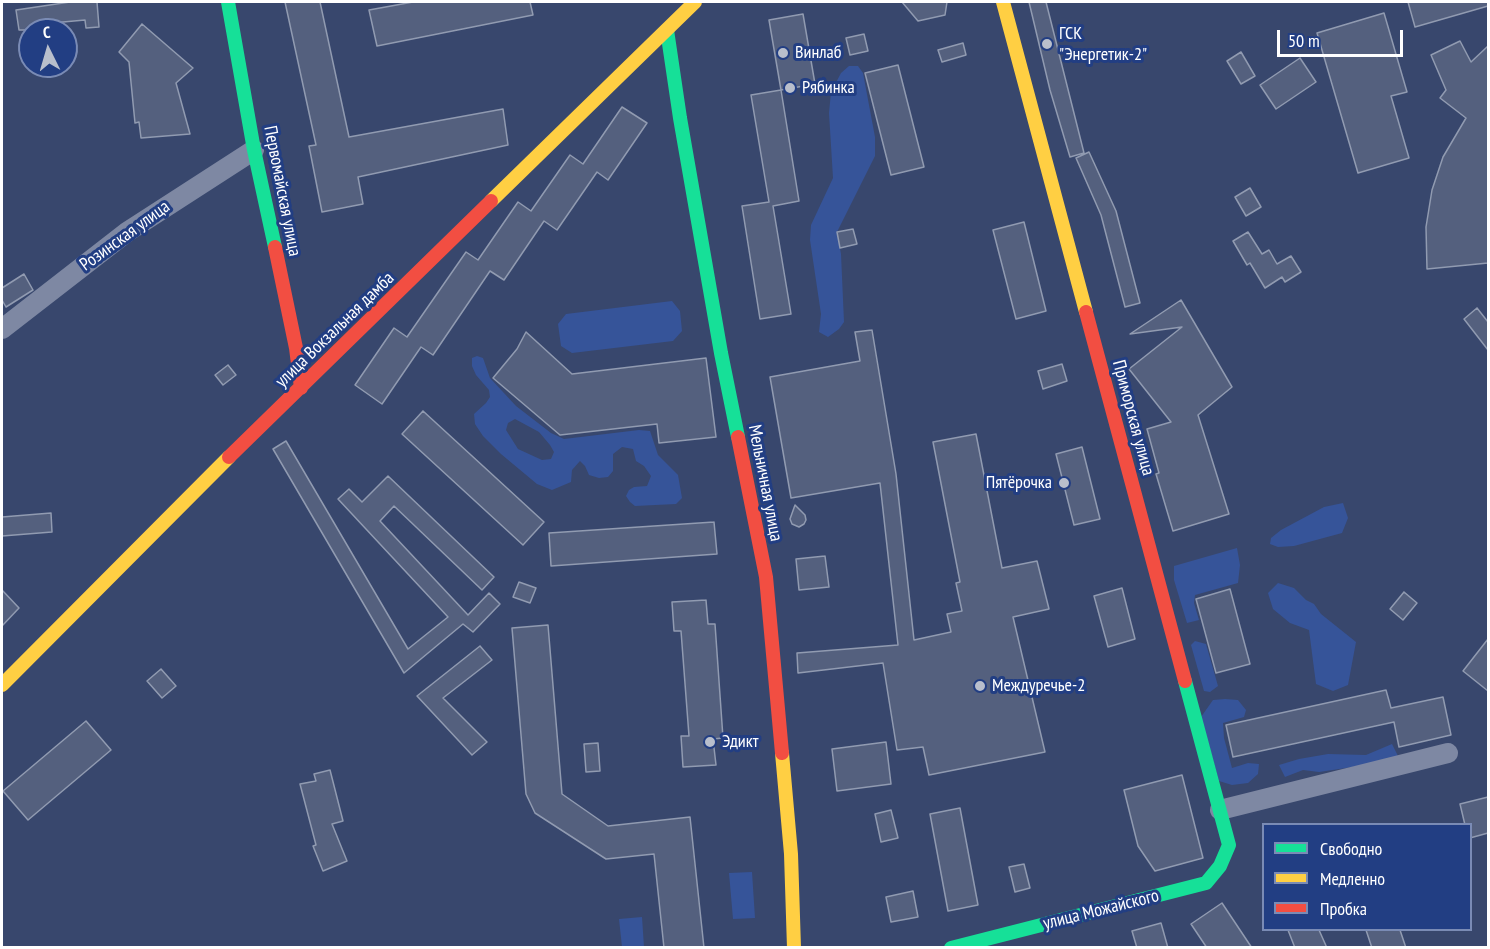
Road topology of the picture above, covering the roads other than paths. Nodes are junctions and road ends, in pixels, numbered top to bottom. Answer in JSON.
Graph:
{"nodes":[{"id":1,"x":228,"y":2,"type":"edge"},
{"id":2,"x":695,"y":2,"type":"edge"},
{"id":3,"x":1004,"y":2,"type":"edge"},
{"id":4,"x":667,"y":30,"type":"junction"},
{"id":5,"x":254,"y":150,"type":"junction"},
{"id":6,"x":2,"y":329,"type":"edge"},
{"id":7,"x":301,"y":388,"type":"junction"},
{"id":8,"x":2,"y":685,"type":"edge"},
{"id":9,"x":1448,"y":753,"type":"dead end"},
{"id":10,"x":1220,"y":810,"type":"junction"},
{"id":11,"x":1229,"y":845,"type":"joint"},
{"id":12,"x":794,"y":948,"type":"edge"},
{"id":13,"x":951,"y":948,"type":"edge"}],
"edges":[{"from":1,"to":5,"type":"main road","name":"Первомайская улица"},
{"from":2,"to":4,"type":"main road","name":"улица Вокзальная дамба"},
{"from":3,"to":10,"type":"main road","name":"Приморская улица"},
{"from":4,"to":7,"type":"main road","name":"улица Вокзальная дамба"},
{"from":4,"to":12,"type":"main road","name":"Мельничная улица"},
{"from":5,"to":6,"type":"street","name":"Розинская улица"},
{"from":5,"to":7,"type":"main road","name":"Первомайская улица"},
{"from":7,"to":8,"type":"main road","name":"улица Вокзальная дамба"},
{"from":9,"to":10,"type":"street"},
{"from":10,"to":11,"type":"main road","name":"Приморская улица"},
{"from":11,"to":13,"type":"main road","name":"улица Можайского"}]}
